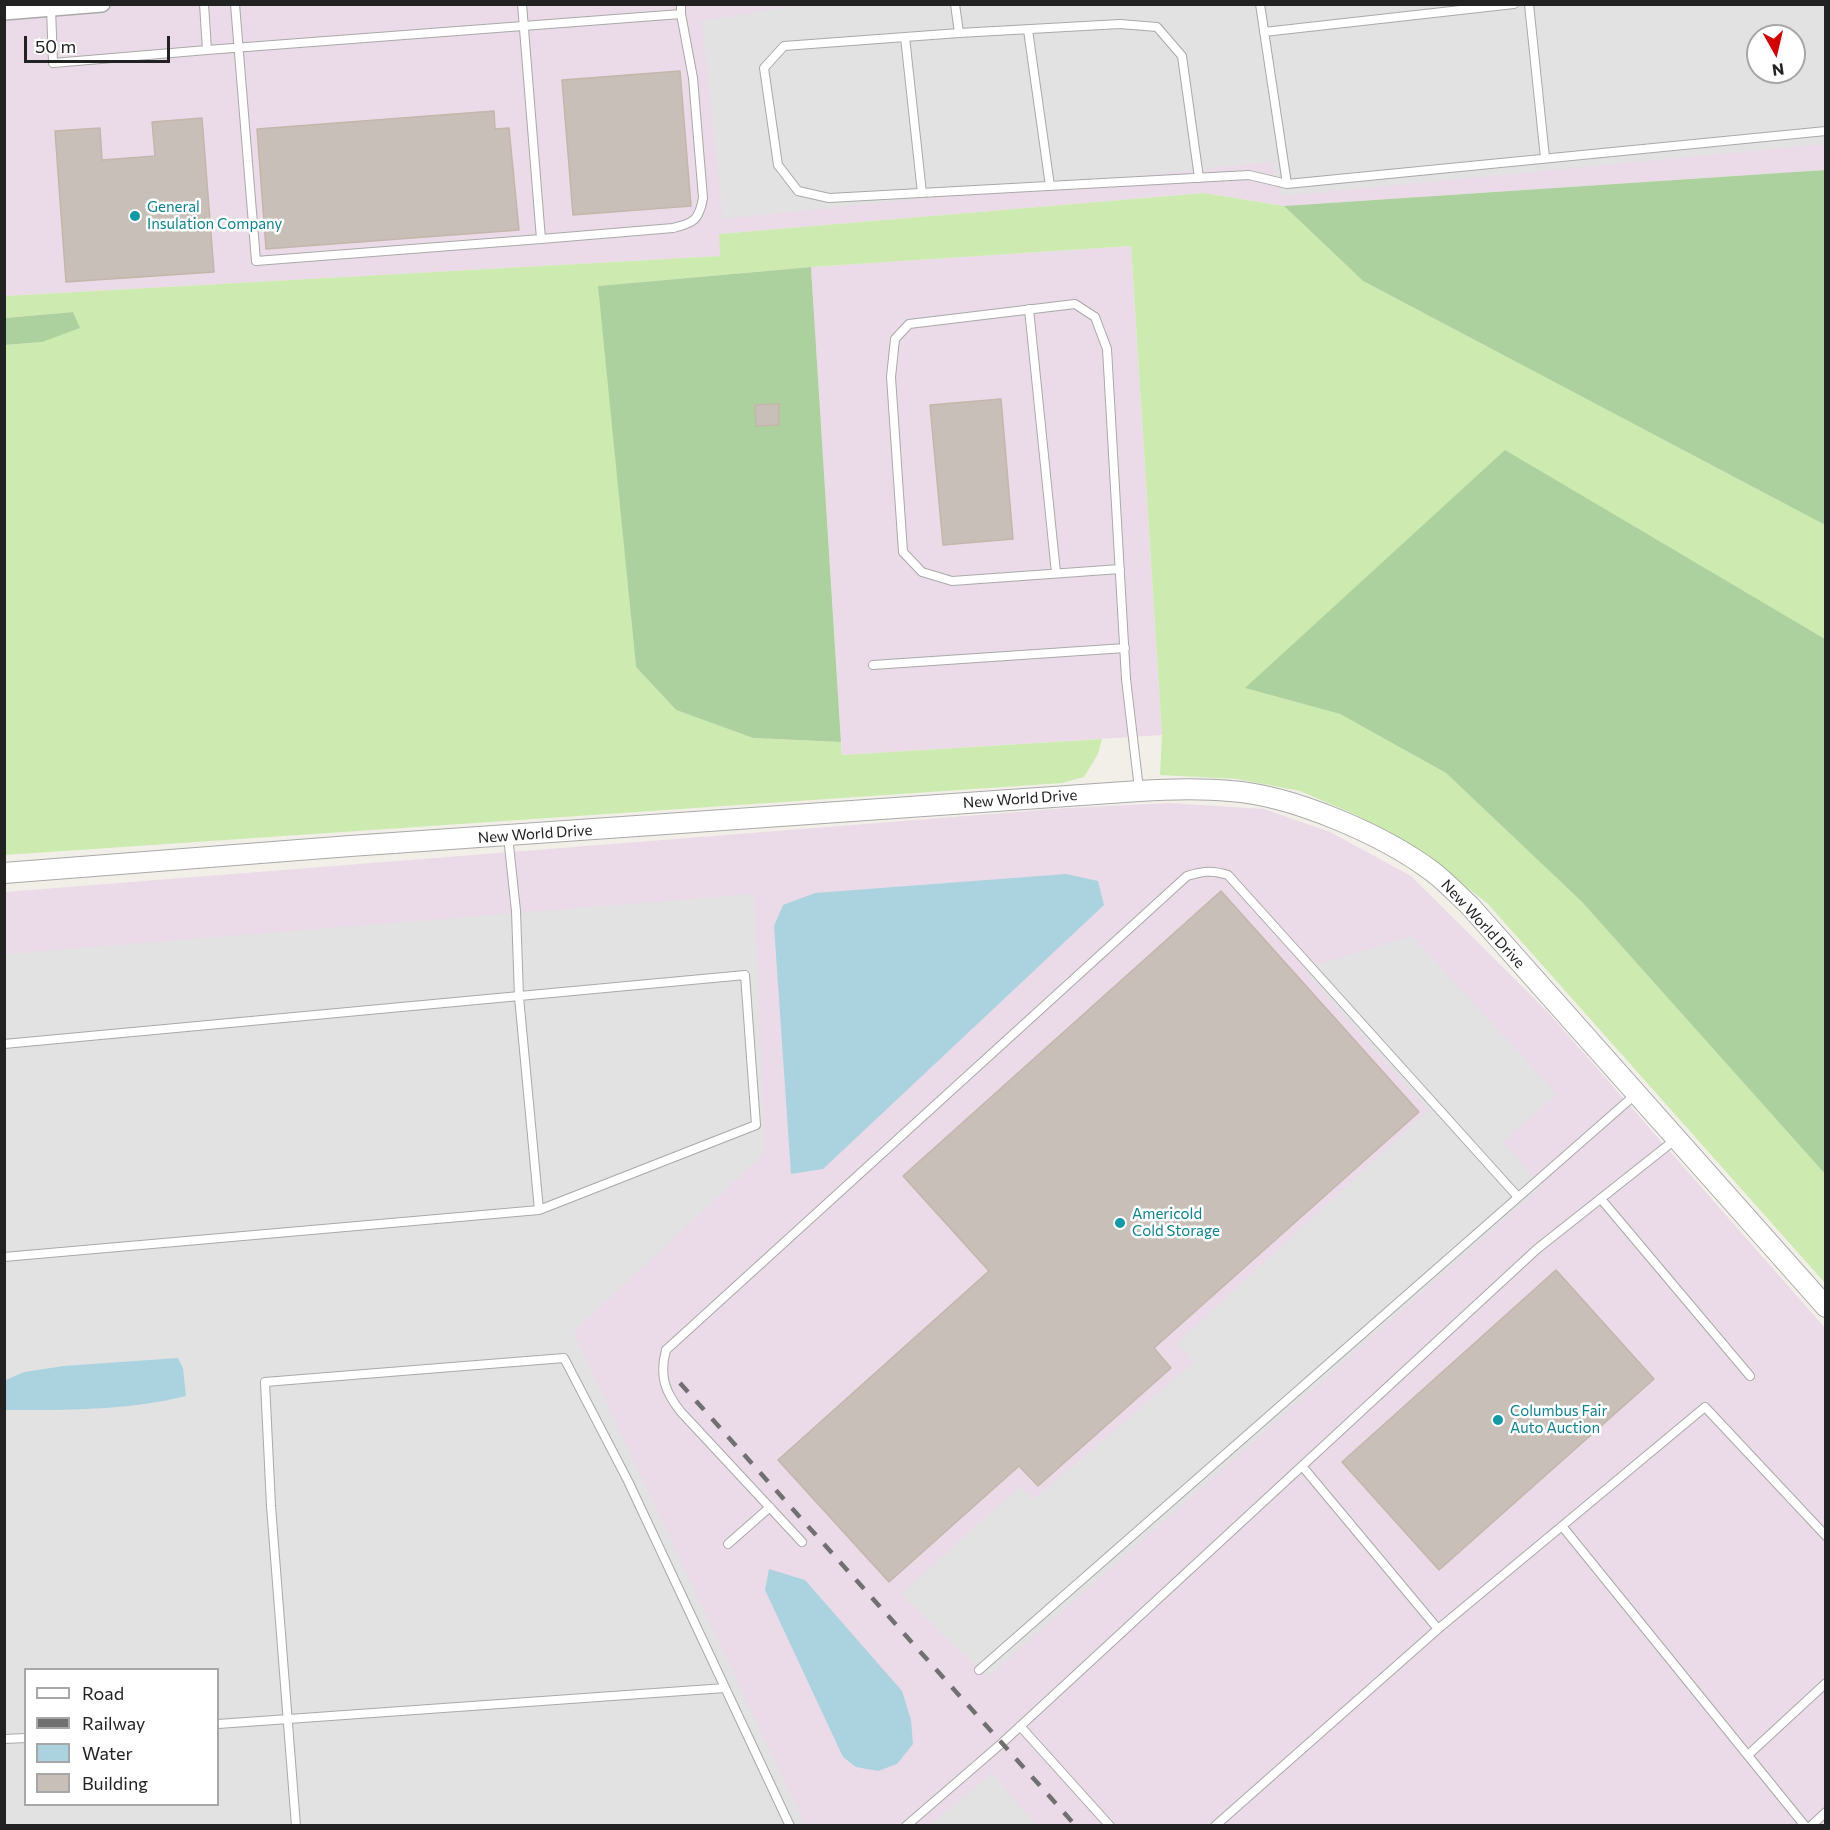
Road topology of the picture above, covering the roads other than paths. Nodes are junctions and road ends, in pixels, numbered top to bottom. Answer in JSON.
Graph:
{"nodes":[{"id":1,"x":102,"y":4,"type":"edge"},
{"id":2,"x":204,"y":4,"type":"edge"},
{"id":3,"x":235,"y":4,"type":"edge"},
{"id":4,"x":522,"y":4,"type":"edge"},
{"id":5,"x":681,"y":4,"type":"edge"},
{"id":6,"x":955,"y":4,"type":"edge"},
{"id":7,"x":1260,"y":4,"type":"edge"},
{"id":8,"x":1514,"y":4,"type":"edge"},
{"id":9,"x":1529,"y":4,"type":"edge"},
{"id":10,"x":51,"y":8,"type":"junction"},
{"id":11,"x":4,"y":12,"type":"edge"},
{"id":12,"x":681,"y":14,"type":"junction"},
{"id":13,"x":524,"y":26,"type":"junction"},
{"id":14,"x":1029,"y":30,"type":"junction"},
{"id":15,"x":1264,"y":32,"type":"junction"},
{"id":16,"x":959,"y":33,"type":"junction"},
{"id":17,"x":905,"y":37,"type":"junction"},
{"id":18,"x":238,"y":48,"type":"junction"},
{"id":19,"x":207,"y":50,"type":"junction"},
{"id":20,"x":1826,"y":131,"type":"edge"},
{"id":21,"x":1545,"y":158,"type":"junction"},
{"id":22,"x":1199,"y":178,"type":"junction"},
{"id":23,"x":1287,"y":184,"type":"junction"},
{"id":24,"x":1050,"y":186,"type":"junction"},
{"id":25,"x":922,"y":193,"type":"junction"},
{"id":26,"x":541,"y":239,"type":"junction"},
{"id":27,"x":1029,"y":309,"type":"junction"},
{"id":28,"x":1120,"y":569,"type":"junction"},
{"id":29,"x":1056,"y":573,"type":"junction"},
{"id":30,"x":1125,"y":648,"type":"junction"},
{"id":31,"x":873,"y":665,"type":"dead end"},
{"id":32,"x":1139,"y":791,"type":"junction"},
{"id":33,"x":508,"y":836,"type":"junction"},
{"id":34,"x":4,"y":873,"type":"edge"},
{"id":35,"x":519,"y":997,"type":"junction"},
{"id":36,"x":4,"y":1044,"type":"edge"},
{"id":37,"x":1636,"y":1095,"type":"junction"},
{"id":38,"x":1676,"y":1139,"type":"junction"},
{"id":39,"x":1518,"y":1197,"type":"junction"},
{"id":40,"x":1601,"y":1199,"type":"junction"},
{"id":41,"x":539,"y":1210,"type":"junction"},
{"id":42,"x":4,"y":1257,"type":"edge"},
{"id":43,"x":1826,"y":1307,"type":"edge"},
{"id":44,"x":1750,"y":1376,"type":"dead end"},
{"id":45,"x":1302,"y":1466,"type":"junction"},
{"id":46,"x":770,"y":1507,"type":"junction"},
{"id":47,"x":1562,"y":1526,"type":"junction"},
{"id":48,"x":1826,"y":1536,"type":"edge"},
{"id":49,"x":802,"y":1542,"type":"dead end"},
{"id":50,"x":729,"y":1544,"type":"dead end"},
{"id":51,"x":1438,"y":1629,"type":"junction"},
{"id":52,"x":979,"y":1670,"type":"dead end"},
{"id":53,"x":1826,"y":1683,"type":"edge"},
{"id":54,"x":725,"y":1688,"type":"junction"},
{"id":55,"x":288,"y":1719,"type":"junction"},
{"id":56,"x":219,"y":1724,"type":"edge"},
{"id":57,"x":1020,"y":1726,"type":"junction"},
{"id":58,"x":24,"y":1738,"type":"edge"},
{"id":59,"x":4,"y":1739,"type":"edge"},
{"id":60,"x":1748,"y":1755,"type":"junction"},
{"id":61,"x":1826,"y":1812,"type":"edge"},
{"id":62,"x":296,"y":1826,"type":"edge"},
{"id":63,"x":790,"y":1826,"type":"edge"},
{"id":64,"x":906,"y":1826,"type":"edge"},
{"id":65,"x":1110,"y":1826,"type":"edge"},
{"id":66,"x":1215,"y":1826,"type":"edge"},
{"id":67,"x":1805,"y":1826,"type":"edge"},
{"id":68,"x":1811,"y":1826,"type":"edge"}],
"edges":[{"from":1,"to":10,"type":"street"},
{"from":2,"to":19,"type":"lane"},
{"from":3,"to":18,"type":"lane"},
{"from":4,"to":13,"type":"lane"},
{"from":5,"to":12,"type":"lane"},
{"from":6,"to":16,"type":"lane"},
{"from":7,"to":15,"type":"lane"},
{"from":8,"to":15,"type":"lane"},
{"from":9,"to":21,"type":"lane"},
{"from":10,"to":11,"type":"street"},
{"from":10,"to":19,"type":"lane"},
{"from":12,"to":13,"type":"lane"},
{"from":12,"to":26,"type":"lane"},
{"from":13,"to":18,"type":"lane"},
{"from":13,"to":26,"type":"lane"},
{"from":14,"to":16,"type":"lane"},
{"from":14,"to":22,"type":"lane"},
{"from":14,"to":24,"type":"lane"},
{"from":15,"to":23,"type":"lane"},
{"from":16,"to":17,"type":"lane"},
{"from":17,"to":25,"type":"lane"},
{"from":17,"to":25,"type":"lane"},
{"from":18,"to":19,"type":"lane"},
{"from":18,"to":26,"type":"lane"},
{"from":20,"to":21,"type":"lane"},
{"from":21,"to":23,"type":"lane"},
{"from":22,"to":23,"type":"lane"},
{"from":22,"to":24,"type":"lane"},
{"from":24,"to":25,"type":"lane"},
{"from":27,"to":28,"type":"lane"},
{"from":27,"to":29,"type":"lane"},
{"from":27,"to":29,"type":"lane"},
{"from":28,"to":29,"type":"lane"},
{"from":28,"to":30,"type":"lane"},
{"from":30,"to":31,"type":"lane"},
{"from":30,"to":32,"type":"lane"},
{"from":32,"to":33,"type":"street","name":"New World Drive"},
{"from":32,"to":37,"type":"street","name":"New World Drive"},
{"from":33,"to":34,"type":"street","name":"New World Drive"},
{"from":33,"to":35,"type":"lane"},
{"from":35,"to":36,"type":"lane"},
{"from":35,"to":41,"type":"lane"},
{"from":35,"to":41,"type":"lane"},
{"from":37,"to":38,"type":"street","name":"New World Drive"},
{"from":37,"to":39,"type":"lane"},
{"from":38,"to":40,"type":"lane"},
{"from":38,"to":43,"type":"street","name":"New World Drive"},
{"from":39,"to":46,"type":"lane"},
{"from":39,"to":52,"type":"lane"},
{"from":40,"to":44,"type":"lane"},
{"from":40,"to":45,"type":"lane"},
{"from":41,"to":42,"type":"lane"},
{"from":45,"to":51,"type":"lane"},
{"from":45,"to":57,"type":"lane"},
{"from":46,"to":49,"type":"lane"},
{"from":46,"to":50,"type":"lane"},
{"from":47,"to":48,"type":"lane"},
{"from":47,"to":51,"type":"lane"},
{"from":47,"to":60,"type":"lane"},
{"from":51,"to":66,"type":"lane"},
{"from":53,"to":60,"type":"lane"},
{"from":54,"to":55,"type":"lane"},
{"from":54,"to":55,"type":"lane"},
{"from":54,"to":63,"type":"lane"},
{"from":55,"to":56,"type":"lane"},
{"from":55,"to":62,"type":"lane"},
{"from":57,"to":64,"type":"lane"},
{"from":57,"to":65,"type":"lane"},
{"from":58,"to":59,"type":"lane"},
{"from":60,"to":67,"type":"lane"},
{"from":61,"to":68,"type":"lane"}]}
